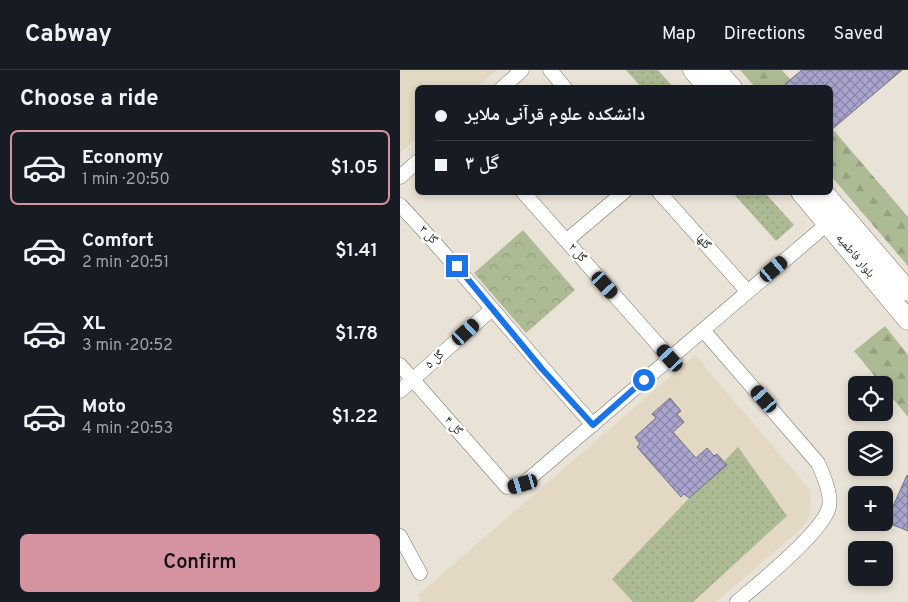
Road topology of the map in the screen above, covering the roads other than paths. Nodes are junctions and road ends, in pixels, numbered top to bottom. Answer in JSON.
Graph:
{"nodes":[{"id":1,"x":522,"y":70,"type":"edge"},
{"id":2,"x":550,"y":70,"type":"edge"},
{"id":3,"x":716,"y":70,"type":"edge"},
{"id":4,"x":695,"y":71,"type":"edge"},
{"id":5,"x":505,"y":85,"type":"edge"},
{"id":6,"x":562,"y":85,"type":"edge"},
{"id":7,"x":707,"y":85,"type":"edge"},
{"id":8,"x":729,"y":85,"type":"edge"},
{"id":9,"x":415,"y":164,"type":"edge"},
{"id":10,"x":400,"y":177,"type":"edge"},
{"id":11,"x":526,"y":195,"type":"edge"},
{"id":12,"x":620,"y":195,"type":"edge"},
{"id":13,"x":662,"y":195,"type":"edge"},
{"id":14,"x":805,"y":195,"type":"edge"},
{"id":15,"x":825,"y":195,"type":"edge"},
{"id":16,"x":400,"y":205,"type":"edge"},
{"id":17,"x":834,"y":218,"type":"junction"},
{"id":18,"x":566,"y":241,"type":"junction"},
{"id":19,"x":908,"y":291,"type":"edge"},
{"id":20,"x":748,"y":292,"type":"junction"},
{"id":21,"x":492,"y":309,"type":"junction"},
{"id":22,"x":908,"y":320,"type":"edge"},
{"id":23,"x":703,"y":330,"type":"junction"},
{"id":24,"x":670,"y":358,"type":"junction"},
{"id":25,"x":400,"y":365,"type":"edge"},
{"id":26,"x":413,"y":379,"type":"junction"},
{"id":27,"x":400,"y":391,"type":"edge"},
{"id":28,"x":593,"y":425,"type":"junction"},
{"id":29,"x":400,"y":536,"type":"edge"},
{"id":30,"x":420,"y":573,"type":"dead end"},
{"id":31,"x":737,"y":602,"type":"edge"}],
"edges":[{"from":1,"to":5,"type":"street"},
{"from":2,"to":6,"type":"street"},
{"from":3,"to":8,"type":"main road"},
{"from":4,"to":7,"type":"main road"},
{"from":9,"to":10,"type":"street"},
{"from":11,"to":18,"type":"street","name":"گل ۲"},
{"from":12,"to":18,"type":"street"},
{"from":13,"to":20,"type":"street","name":"گلها"},
{"from":14,"to":17,"type":"main road","name":"بلوار فاطمیه"},
{"from":15,"to":17,"type":"main road","name":"بلوار فاطمیه"},
{"from":16,"to":21,"type":"street","name":"گل ۳"},
{"from":17,"to":19,"type":"main road","name":"بلوار فاطمیه"},
{"from":17,"to":20,"type":"street"},
{"from":17,"to":22,"type":"main road","name":"بلوار فاطمیه"},
{"from":18,"to":24,"type":"street","name":"گل ۲"},
{"from":20,"to":23,"type":"street"},
{"from":21,"to":26,"type":"street","name":"گل ۵"},
{"from":21,"to":28,"type":"street","name":"گل ۳"},
{"from":23,"to":24,"type":"street"},
{"from":23,"to":31,"type":"street"},
{"from":24,"to":28,"type":"street"},
{"from":25,"to":26,"type":"street","name":"گل ۴"},
{"from":26,"to":27,"type":"street","name":"گل ۵"},
{"from":26,"to":28,"type":"street","name":"گل ۴"},
{"from":29,"to":30,"type":"street"}]}
